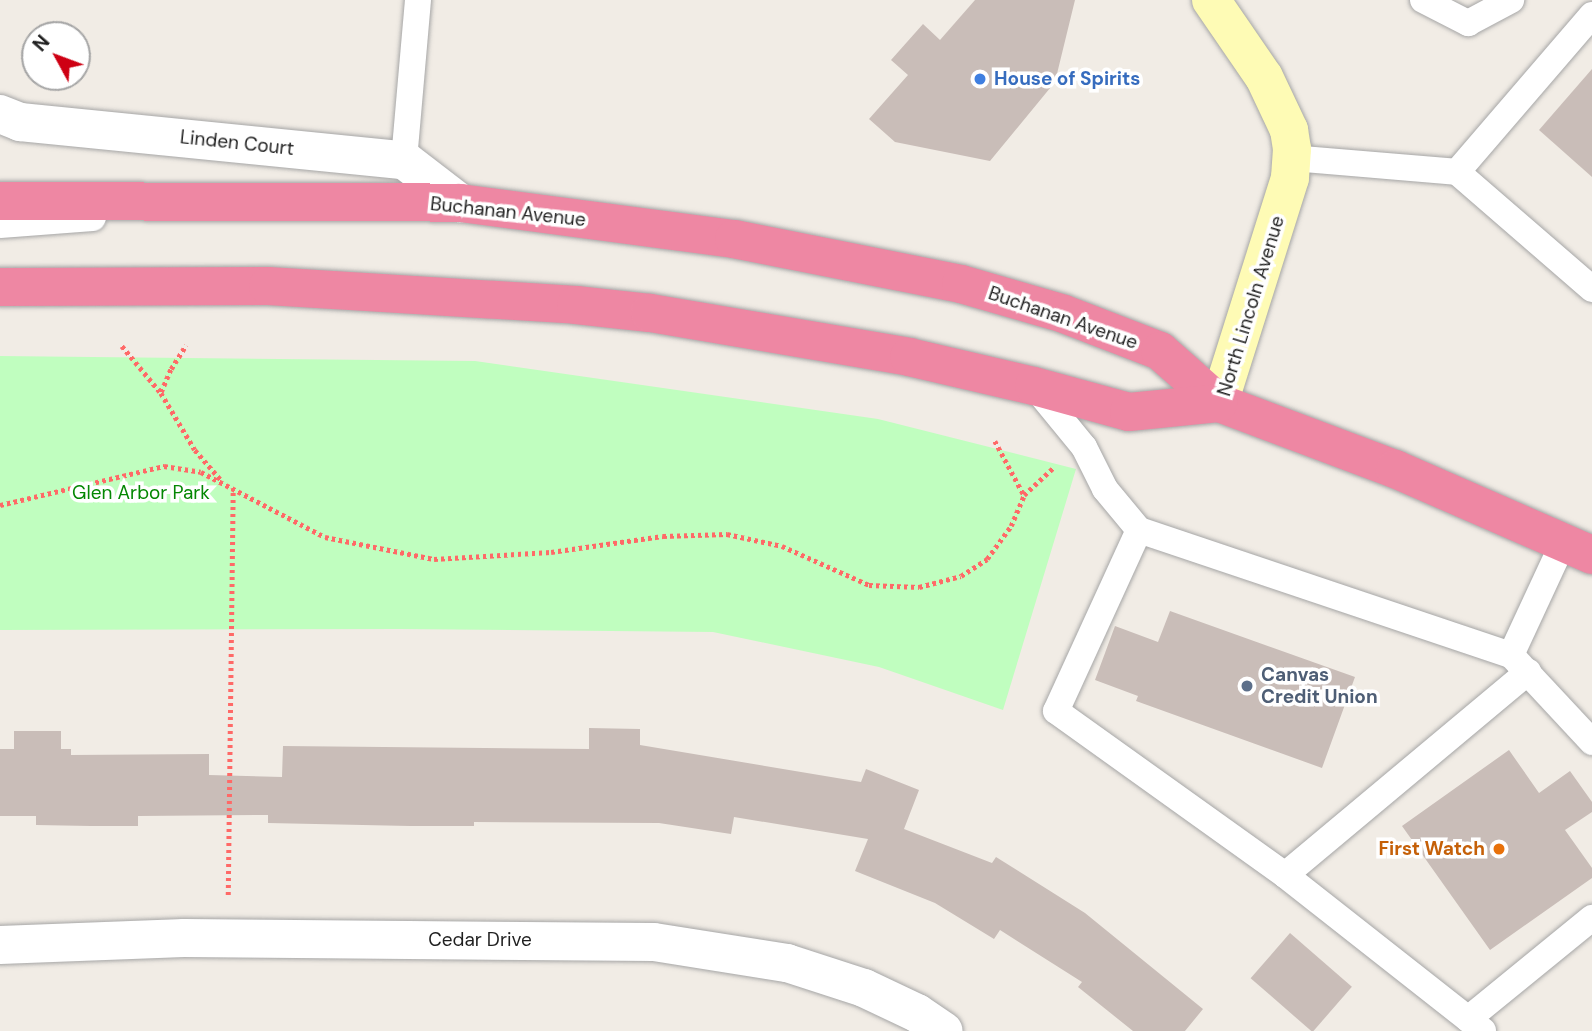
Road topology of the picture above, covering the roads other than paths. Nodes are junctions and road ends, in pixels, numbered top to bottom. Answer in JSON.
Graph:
{"nodes":[{"id":1,"x":418,"y":0,"type":"edge"},
{"id":2,"x":1211,"y":0,"type":"edge"},
{"id":3,"x":1423,"y":0,"type":"edge"},
{"id":4,"x":1511,"y":0,"type":"edge"},
{"id":5,"x":1592,"y":15,"type":"edge"},
{"id":6,"x":0,"y":114,"type":"edge"},
{"id":7,"x":1291,"y":158,"type":"junction"},
{"id":8,"x":404,"y":160,"type":"junction"},
{"id":9,"x":1457,"y":172,"type":"junction"},
{"id":10,"x":0,"y":201,"type":"edge"},
{"id":11,"x":312,"y":201,"type":"junction"},
{"id":12,"x":460,"y":203,"type":"junction"},
{"id":13,"x":0,"y":225,"type":"edge"},
{"id":14,"x":0,"y":287,"type":"edge"},
{"id":15,"x":1592,"y":289,"type":"edge"},
{"id":16,"x":1034,"y":386,"type":"junction"},
{"id":17,"x":1219,"y":403,"type":"junction"},
{"id":18,"x":1139,"y":530,"type":"junction"},
{"id":19,"x":1577,"y":549,"type":"edge"},
{"id":20,"x":1519,"y":664,"type":"junction"},
{"id":21,"x":1592,"y":743,"type":"edge"},
{"id":22,"x":1285,"y":874,"type":"junction"},
{"id":23,"x":1592,"y":918,"type":"edge"},
{"id":24,"x":0,"y":945,"type":"edge"},
{"id":25,"x":1476,"y":1025,"type":"edge"},
{"id":26,"x":944,"y":1031,"type":"edge"}],
"edges":[{"from":1,"to":8,"type":"lane"},
{"from":2,"to":7,"type":"street","name":"North Lincoln Avenue"},
{"from":3,"to":4,"type":"lane"},
{"from":5,"to":9,"type":"lane"},
{"from":6,"to":8,"type":"street","name":"Linden Court"},
{"from":7,"to":9,"type":"lane"},
{"from":7,"to":17,"type":"street","name":"North Lincoln Avenue"},
{"from":8,"to":12,"type":"street"},
{"from":9,"to":15,"type":"lane"},
{"from":10,"to":11,"type":"highway","name":"Buchanan Avenue"},
{"from":11,"to":12,"type":"highway","name":"Buchanan Avenue"},
{"from":11,"to":13,"type":"lane"},
{"from":12,"to":17,"type":"highway","name":"Buchanan Avenue"},
{"from":14,"to":16,"type":"highway"},
{"from":16,"to":17,"type":"highway"},
{"from":16,"to":18,"type":"lane"},
{"from":17,"to":19,"type":"highway","name":"North Lincoln Avenue"},
{"from":18,"to":20,"type":"lane"},
{"from":18,"to":22,"type":"lane"},
{"from":19,"to":20,"type":"lane"},
{"from":20,"to":21,"type":"lane"},
{"from":20,"to":22,"type":"lane"},
{"from":22,"to":25,"type":"lane"},
{"from":23,"to":25,"type":"lane"},
{"from":24,"to":26,"type":"street","name":"Cedar Drive"}]}
